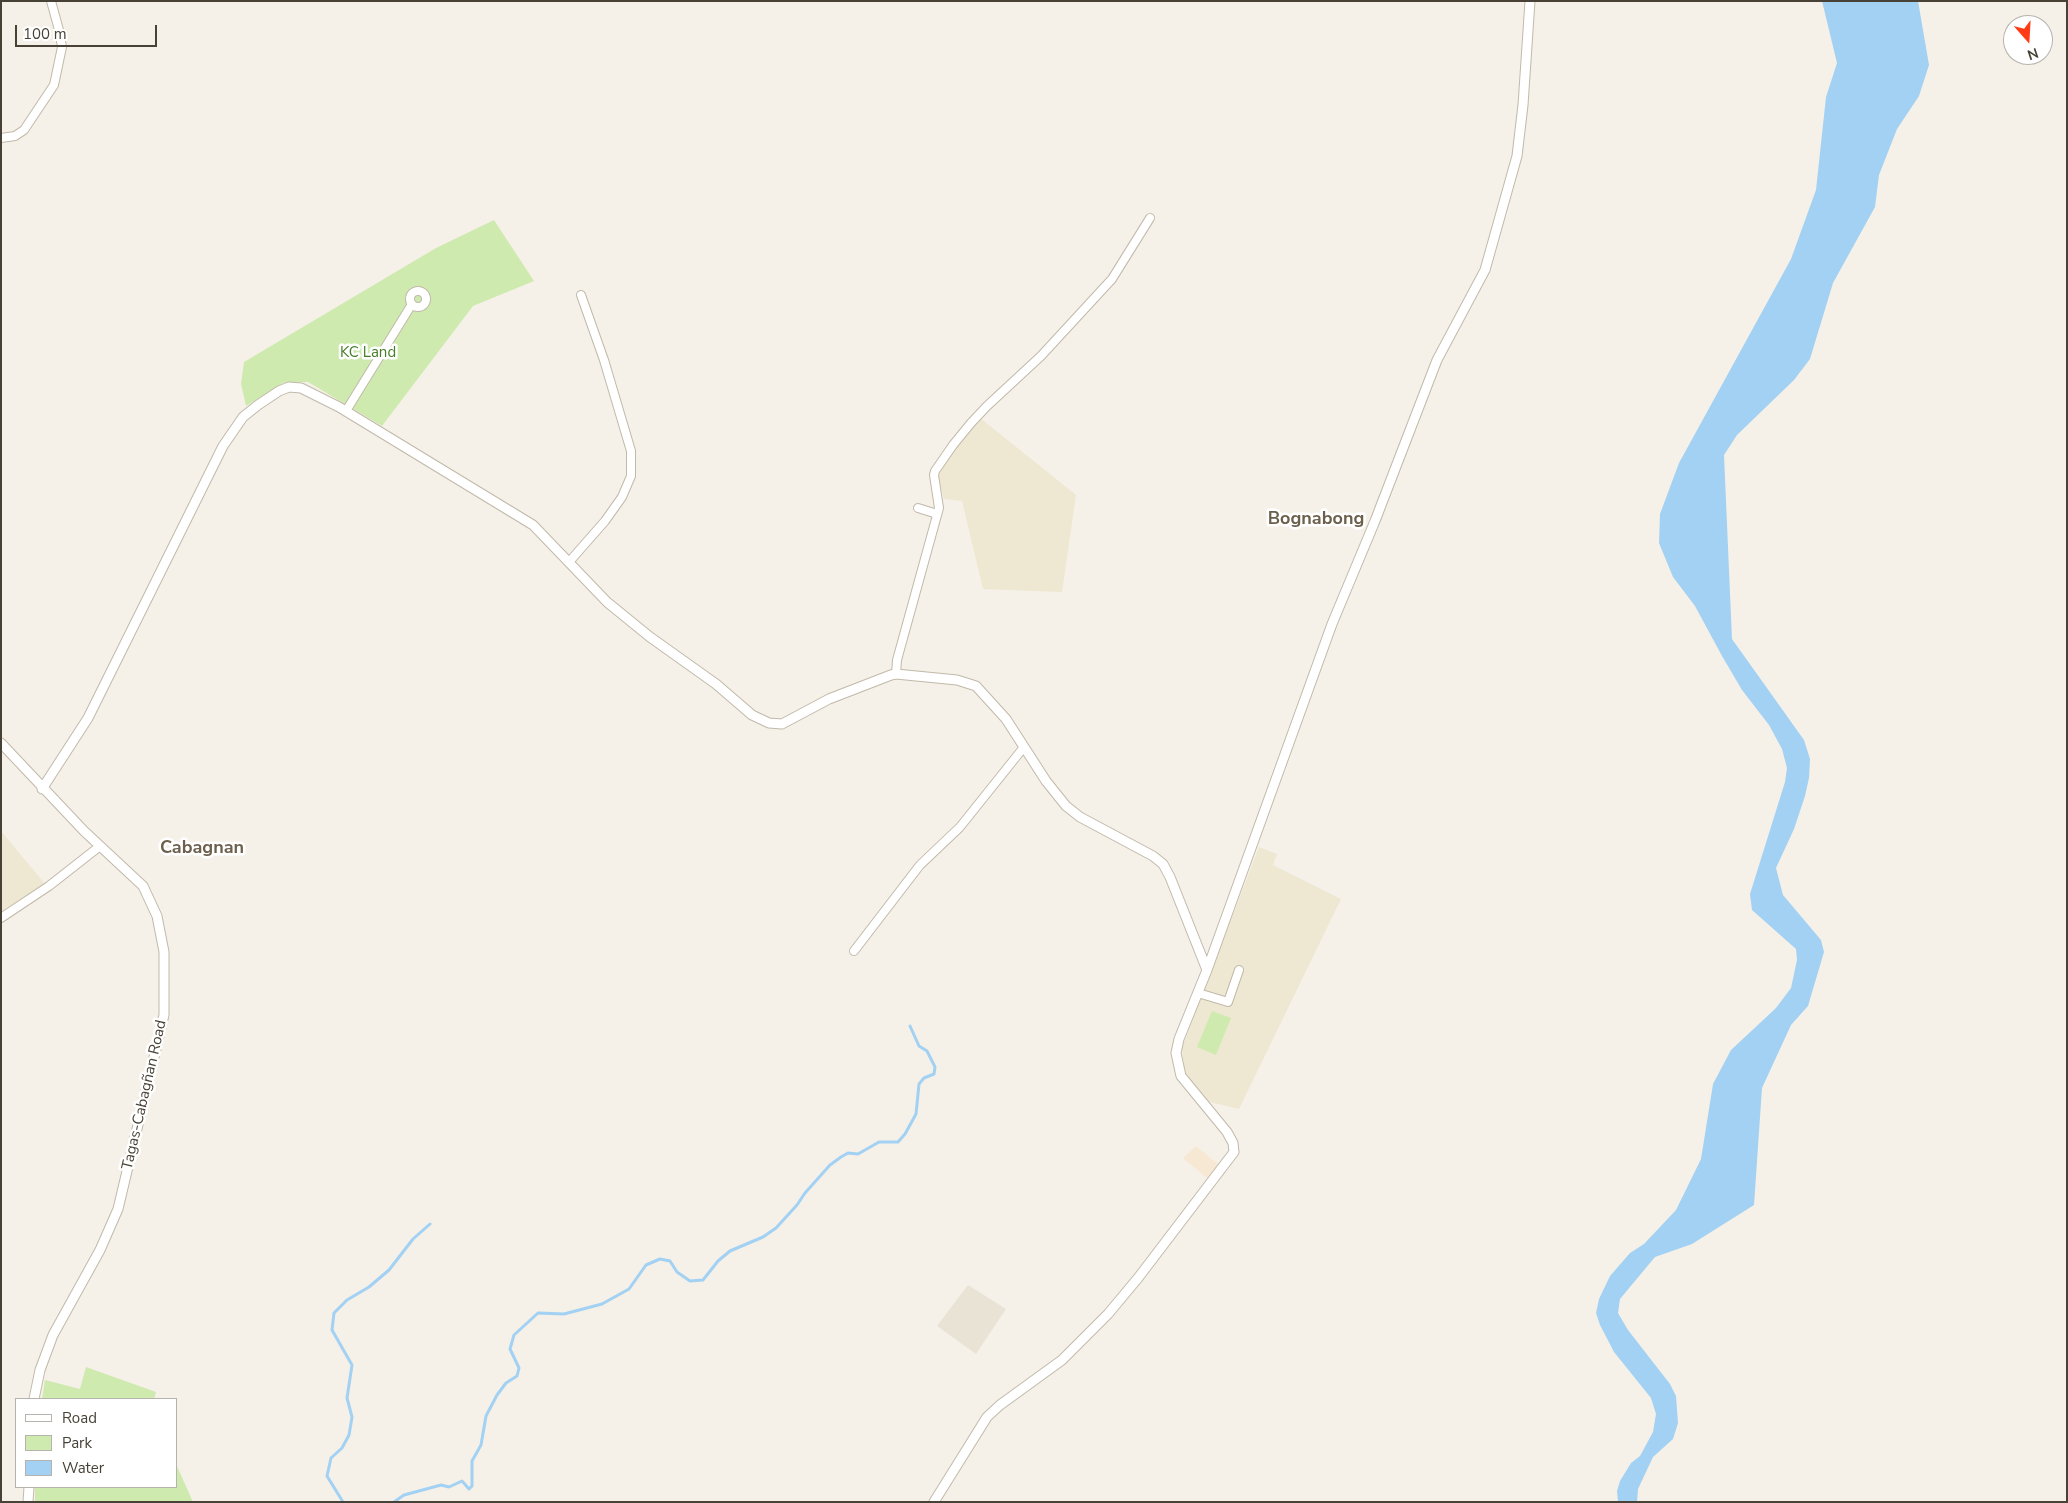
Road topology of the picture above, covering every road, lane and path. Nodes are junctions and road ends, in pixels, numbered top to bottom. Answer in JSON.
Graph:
{"nodes":[{"id":1,"x":51,"y":1,"type":"edge"},
{"id":2,"x":1530,"y":1,"type":"edge"},
{"id":3,"x":1,"y":138,"type":"edge"},
{"id":4,"x":1150,"y":218,"type":"dead end"},
{"id":5,"x":581,"y":294,"type":"dead end"},
{"id":6,"x":412,"y":304,"type":"dead end"},
{"id":7,"x":346,"y":411,"type":"junction"},
{"id":8,"x":918,"y":508,"type":"dead end"},
{"id":9,"x":937,"y":514,"type":"junction"},
{"id":10,"x":569,"y":562,"type":"junction"},
{"id":11,"x":896,"y":674,"type":"junction"},
{"id":12,"x":1,"y":743,"type":"edge"},
{"id":13,"x":1024,"y":747,"type":"junction"},
{"id":14,"x":42,"y":788,"type":"junction"},
{"id":15,"x":100,"y":846,"type":"junction"},
{"id":16,"x":1,"y":918,"type":"edge"},
{"id":17,"x":854,"y":952,"type":"dead end"},
{"id":18,"x":1207,"y":970,"type":"junction"},
{"id":19,"x":1239,"y":970,"type":"dead end"},
{"id":20,"x":1198,"y":993,"type":"junction"},
{"id":21,"x":34,"y":1398,"type":"edge"},
{"id":22,"x":29,"y":1488,"type":"edge"},
{"id":23,"x":28,"y":1502,"type":"edge"},
{"id":24,"x":934,"y":1502,"type":"edge"}],
"edges":[{"from":1,"to":3,"type":"street"},
{"from":2,"to":18,"type":"street"},
{"from":4,"to":9,"type":"street"},
{"from":5,"to":10,"type":"street"},
{"from":6,"to":7,"type":"street"},
{"from":7,"to":10,"type":"street"},
{"from":7,"to":14,"type":"street"},
{"from":8,"to":9,"type":"street"},
{"from":9,"to":11,"type":"street"},
{"from":10,"to":11,"type":"street"},
{"from":11,"to":13,"type":"street"},
{"from":12,"to":14,"type":"street","name":"Tagas-Cabagñan Road"},
{"from":13,"to":17,"type":"street"},
{"from":13,"to":18,"type":"street"},
{"from":14,"to":15,"type":"street","name":"Tagas-Cabagñan Road"},
{"from":15,"to":16,"type":"street"},
{"from":15,"to":21,"type":"street","name":"Tagas-Cabagñan Road"},
{"from":18,"to":20,"type":"street"},
{"from":19,"to":20,"type":"street"},
{"from":20,"to":24,"type":"street"},
{"from":22,"to":23,"type":"street"}]}
